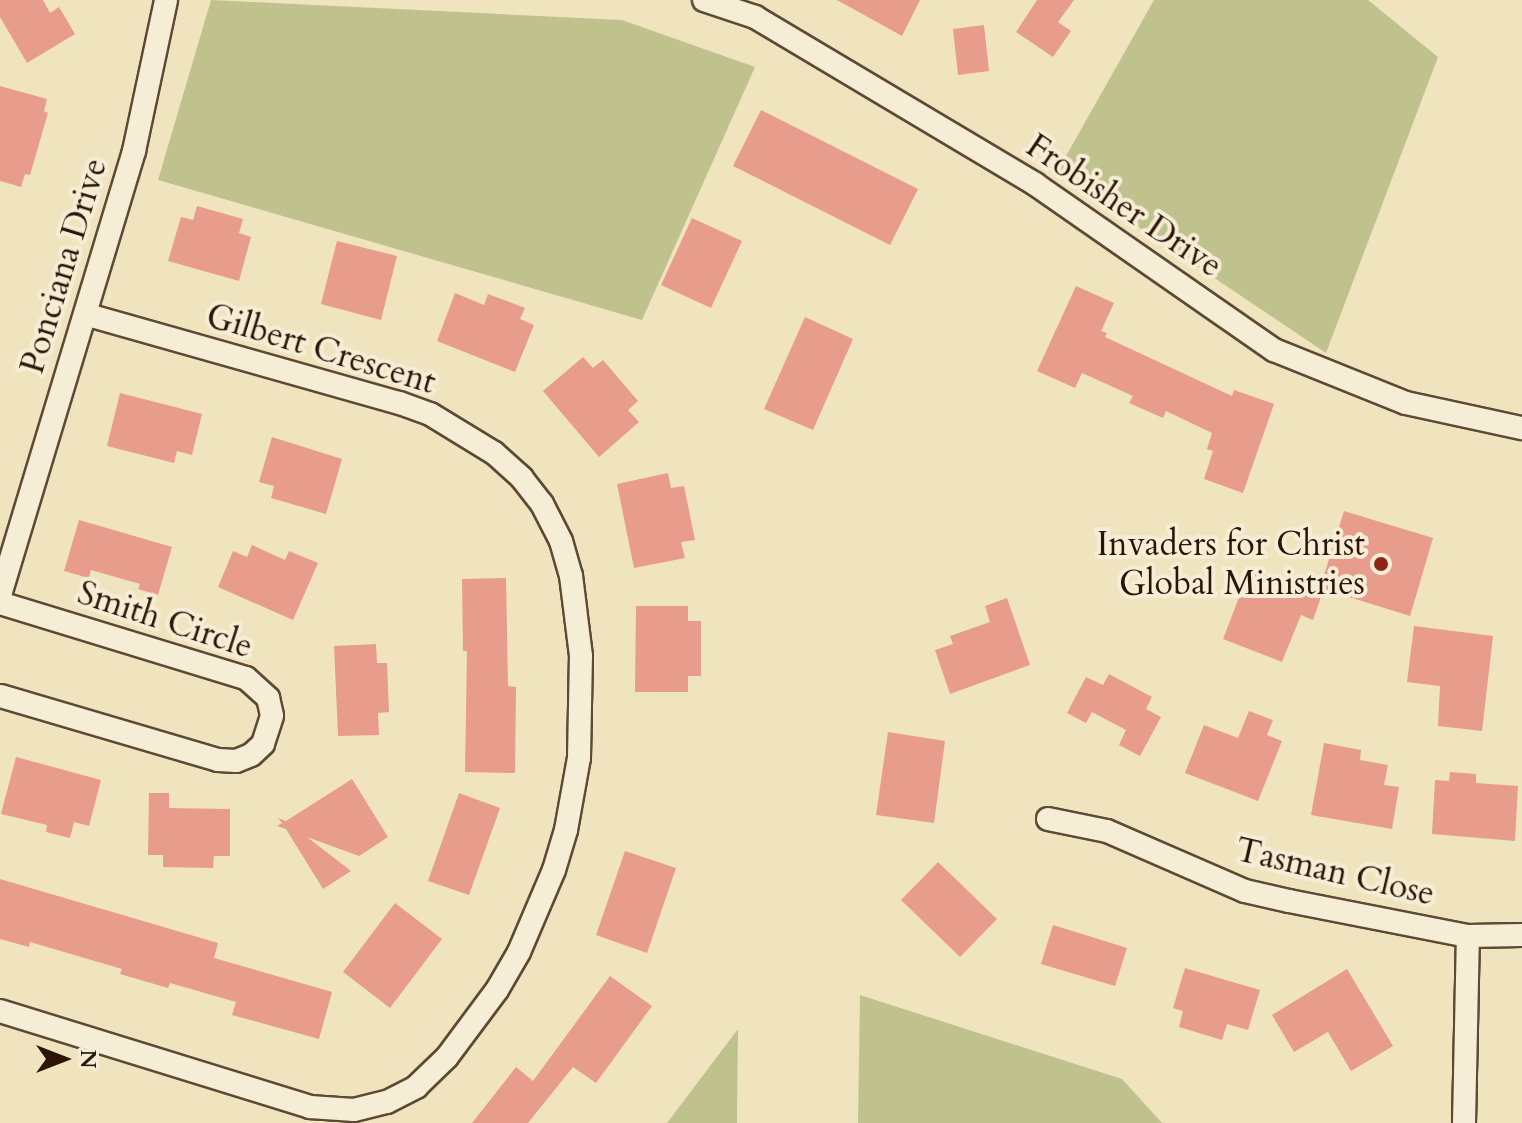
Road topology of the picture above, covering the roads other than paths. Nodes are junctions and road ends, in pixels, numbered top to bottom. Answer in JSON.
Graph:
{"nodes":[{"id":1,"x":166,"y":0,"type":"edge"},
{"id":2,"x":704,"y":0,"type":"edge"},
{"id":3,"x":759,"y":9,"type":"edge"},
{"id":4,"x":85,"y":314,"type":"junction"},
{"id":5,"x":1522,"y":428,"type":"edge"},
{"id":6,"x":0,"y":595,"type":"edge"},
{"id":7,"x":0,"y":603,"type":"edge"},
{"id":8,"x":0,"y":696,"type":"edge"},
{"id":9,"x":1048,"y":819,"type":"dead end"},
{"id":10,"x":1522,"y":935,"type":"edge"},
{"id":11,"x":1468,"y":936,"type":"junction"},
{"id":12,"x":0,"y":1011,"type":"edge"},
{"id":13,"x":1464,"y":1123,"type":"edge"}],
"edges":[{"from":1,"to":4,"type":"street","name":"Ponciana Drive"},
{"from":2,"to":3,"type":"street","name":"Frobisher Drive"},
{"from":3,"to":5,"type":"street","name":"Frobisher Drive"},
{"from":4,"to":6,"type":"street","name":"Ponciana Drive"},
{"from":4,"to":12,"type":"street","name":"Gilbert Crescent"},
{"from":7,"to":8,"type":"street","name":"Smith Circle"},
{"from":9,"to":11,"type":"street","name":"Tasman Close"},
{"from":10,"to":11,"type":"street","name":"Tasman Close"},
{"from":11,"to":13,"type":"street"}]}
